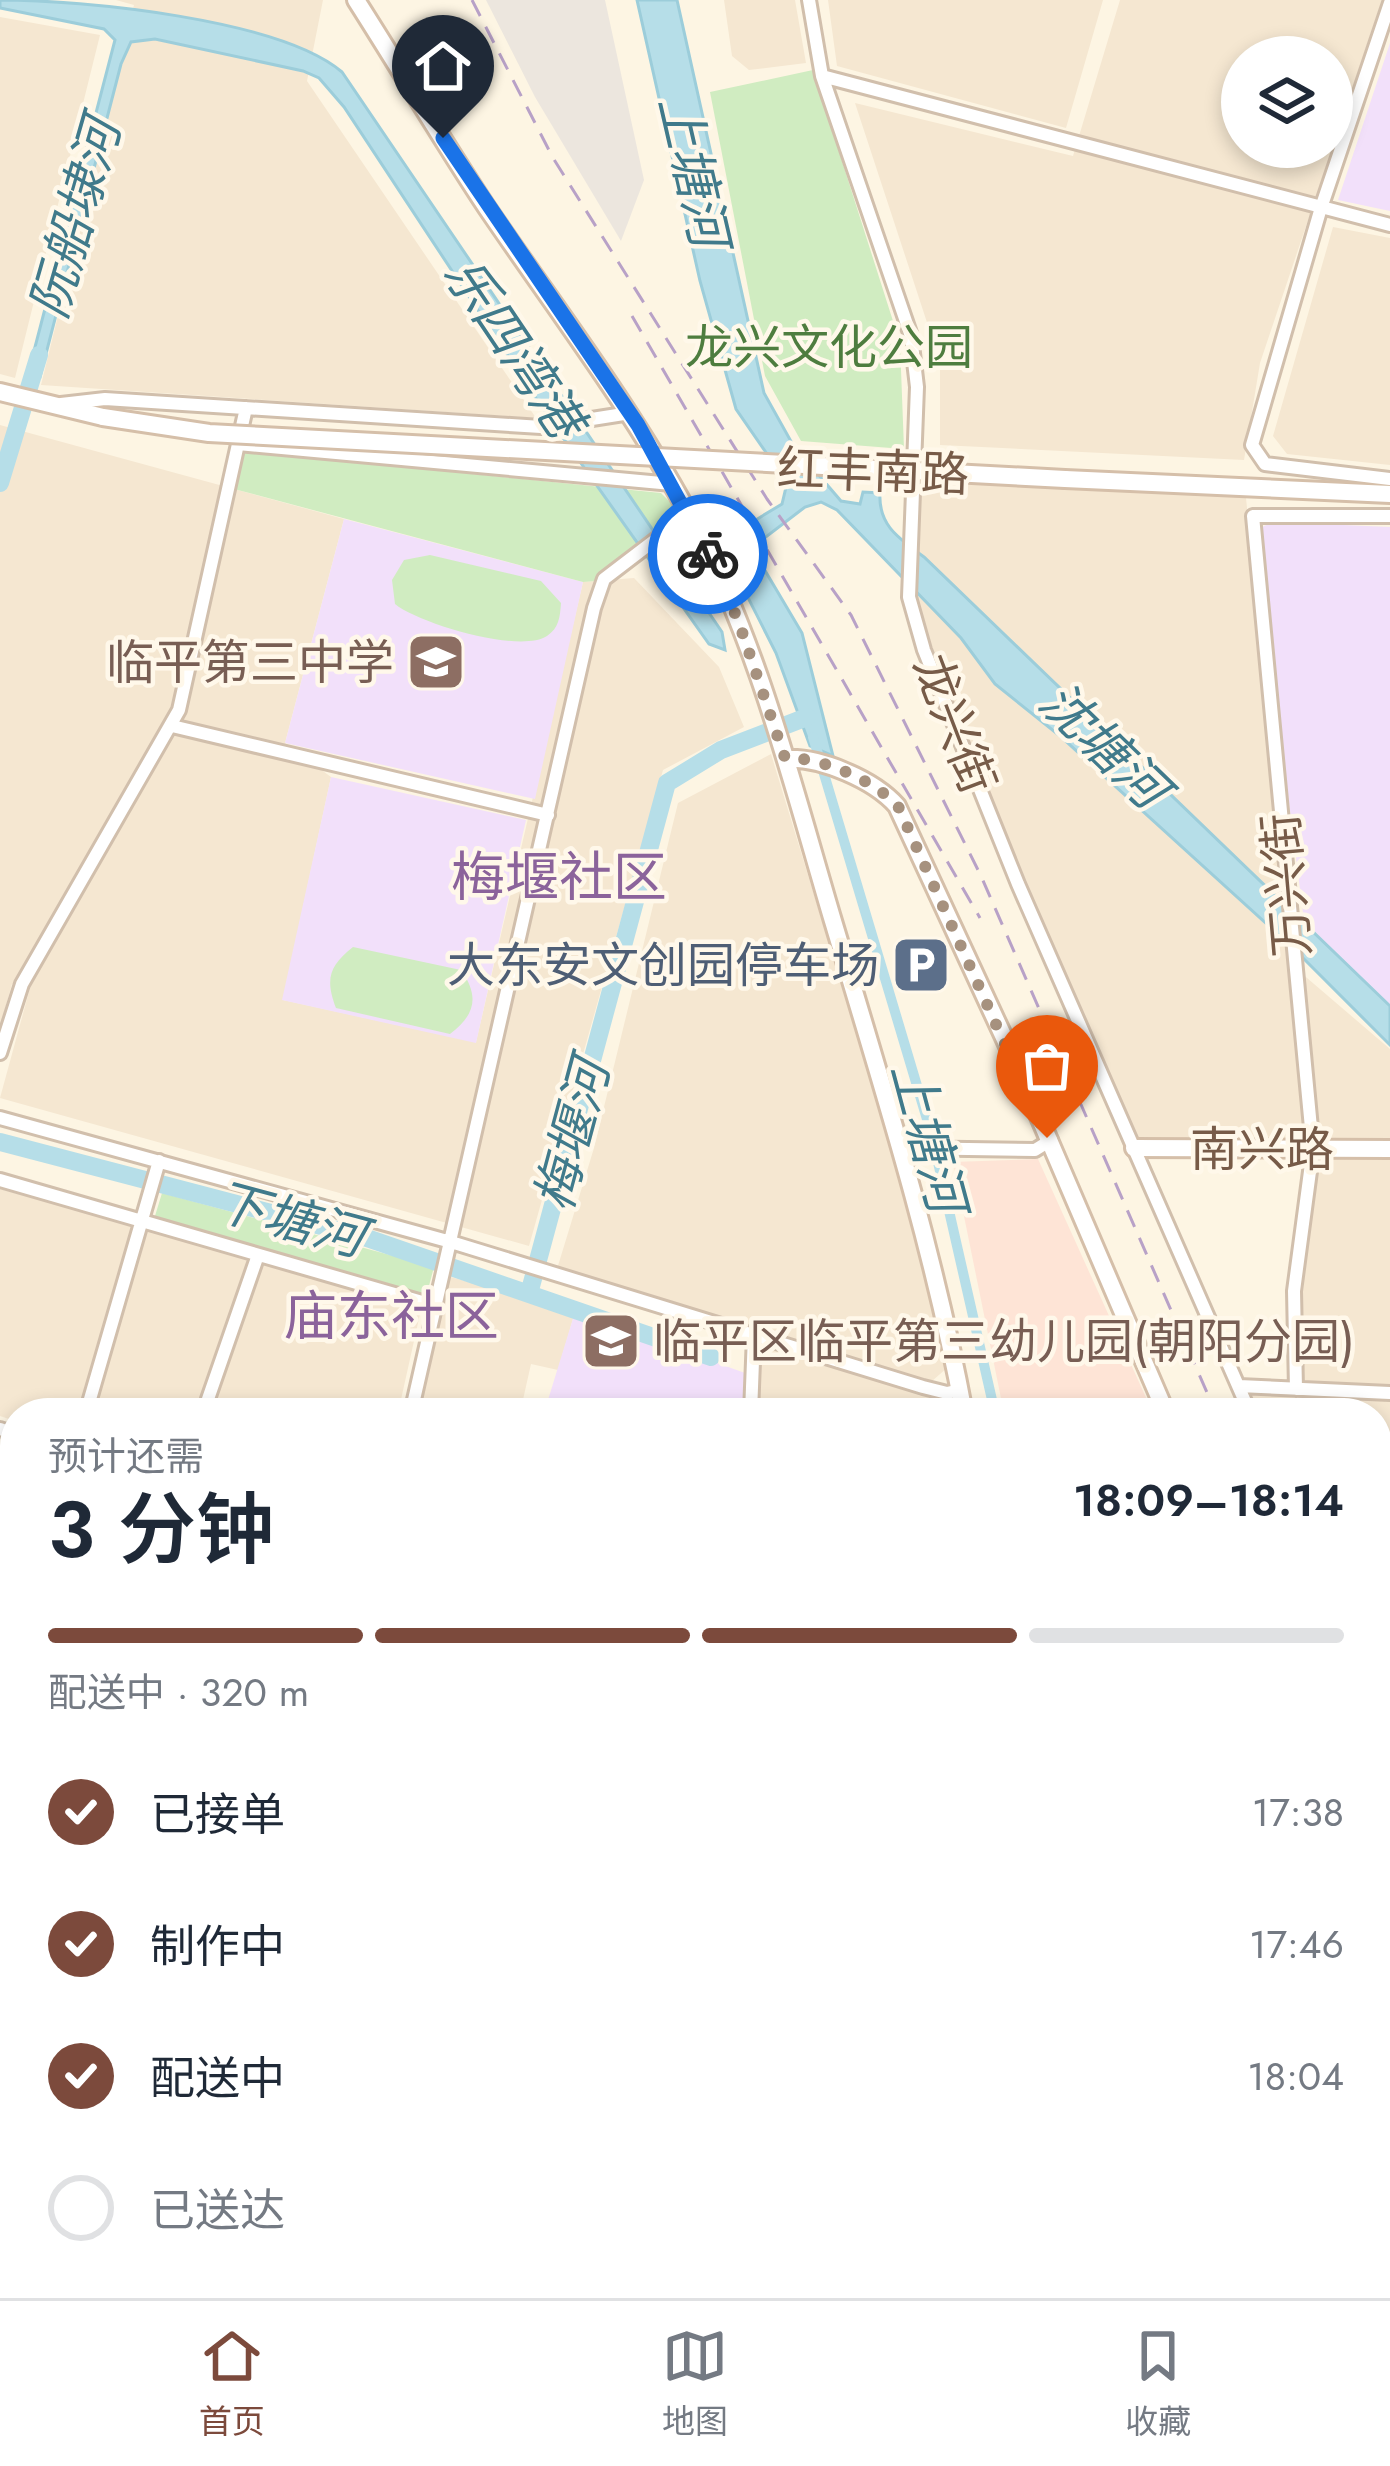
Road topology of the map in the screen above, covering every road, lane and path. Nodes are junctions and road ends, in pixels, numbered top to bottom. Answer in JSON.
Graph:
{"nodes":[{"id":1,"x":356,"y":0,"type":"edge"},
{"id":2,"x":809,"y":0,"type":"edge"},
{"id":3,"x":1390,"y":3,"type":"edge"},
{"id":4,"x":822,"y":76,"type":"junction"},
{"id":5,"x":1320,"y":211,"type":"junction"},
{"id":6,"x":1390,"y":225,"type":"edge"},
{"id":7,"x":0,"y":392,"type":"edge"},
{"id":8,"x":53,"y":405,"type":"junction"},
{"id":9,"x":247,"y":408,"type":"junction"},
{"id":10,"x":630,"y":413,"type":"junction"},
{"id":11,"x":238,"y":444,"type":"junction"},
{"id":12,"x":1390,"y":478,"type":"edge"},
{"id":13,"x":672,"y":484,"type":"junction"},
{"id":14,"x":1390,"y":494,"type":"edge"},
{"id":15,"x":689,"y":514,"type":"junction"},
{"id":16,"x":1390,"y":516,"type":"edge"},
{"id":17,"x":172,"y":726,"type":"junction"},
{"id":18,"x":790,"y":758,"type":"junction"},
{"id":19,"x":548,"y":815,"type":"junction"},
{"id":20,"x":0,"y":1053,"type":"edge"},
{"id":21,"x":0,"y":1118,"type":"edge"},
{"id":22,"x":1048,"y":1140,"type":"junction"},
{"id":23,"x":901,"y":1148,"type":"junction"},
{"id":24,"x":1134,"y":1148,"type":"junction"},
{"id":25,"x":1313,"y":1149,"type":"junction"},
{"id":26,"x":1390,"y":1149,"type":"edge"},
{"id":27,"x":159,"y":1162,"type":"junction"},
{"id":28,"x":0,"y":1180,"type":"edge"},
{"id":29,"x":143,"y":1217,"type":"junction"},
{"id":30,"x":451,"y":1242,"type":"junction"},
{"id":31,"x":258,"y":1255,"type":"junction"},
{"id":32,"x":436,"y":1304,"type":"junction"},
{"id":33,"x":754,"y":1335,"type":"junction"},
{"id":34,"x":1239,"y":1386,"type":"junction"},
{"id":35,"x":1296,"y":1389,"type":"junction"},
{"id":36,"x":960,"y":1390,"type":"junction"},
{"id":37,"x":1390,"y":1393,"type":"edge"},
{"id":38,"x":90,"y":1398,"type":"edge"},
{"id":39,"x":208,"y":1398,"type":"edge"},
{"id":40,"x":414,"y":1398,"type":"edge"},
{"id":41,"x":752,"y":1398,"type":"edge"},
{"id":42,"x":961,"y":1398,"type":"edge"},
{"id":43,"x":1162,"y":1398,"type":"edge"},
{"id":44,"x":1244,"y":1398,"type":"edge"}],
"edges":[{"from":1,"to":10,"type":"street"},
{"from":2,"to":4,"type":"street","name":"龙兴街"},
{"from":3,"to":5,"type":"street"},
{"from":4,"to":5,"type":"street"},
{"from":4,"to":24,"type":"street","name":"龙兴街"},
{"from":5,"to":6,"type":"street"},
{"from":5,"to":12,"type":"street"},
{"from":7,"to":8,"type":"street","name":"红丰南路"},
{"from":8,"to":9,"type":"street"},
{"from":8,"to":14,"type":"street","name":"红丰南路","bridge":true},
{"from":9,"to":10,"type":"street"},
{"from":9,"to":11,"type":"street"},
{"from":10,"to":13,"type":"street"},
{"from":11,"to":13,"type":"street"},
{"from":11,"to":17,"type":"street"},
{"from":13,"to":15,"type":"street"},
{"from":15,"to":18,"type":"street"},
{"from":15,"to":19,"type":"street"},
{"from":16,"to":25,"type":"street","name":"万兴街"},
{"from":17,"to":19,"type":"street"},
{"from":17,"to":20,"type":"street"},
{"from":18,"to":22,"type":"street"},
{"from":18,"to":23,"type":"street"},
{"from":19,"to":30,"type":"street"},
{"from":21,"to":27,"type":"street"},
{"from":22,"to":23,"type":"street"},
{"from":22,"to":43,"type":"street"},
{"from":23,"to":36,"type":"street"},
{"from":24,"to":25,"type":"street","name":"南兴路"},
{"from":24,"to":34,"type":"street","name":"龙兴街"},
{"from":25,"to":26,"type":"street","name":"南兴路"},
{"from":25,"to":35,"type":"street","name":"万兴街"},
{"from":27,"to":29,"type":"street"},
{"from":27,"to":30,"type":"street"},
{"from":28,"to":29,"type":"street"},
{"from":29,"to":31,"type":"street"},
{"from":29,"to":38,"type":"street"},
{"from":30,"to":32,"type":"street"},
{"from":30,"to":33,"type":"street"},
{"from":31,"to":32,"type":"street"},
{"from":31,"to":39,"type":"street"},
{"from":32,"to":40,"type":"street"},
{"from":33,"to":36,"type":"street"},
{"from":33,"to":41,"type":"street"},
{"from":34,"to":35,"type":"street"},
{"from":34,"to":44,"type":"street","name":"龙兴街"},
{"from":35,"to":37,"type":"street"},
{"from":36,"to":42,"type":"street"}]}
